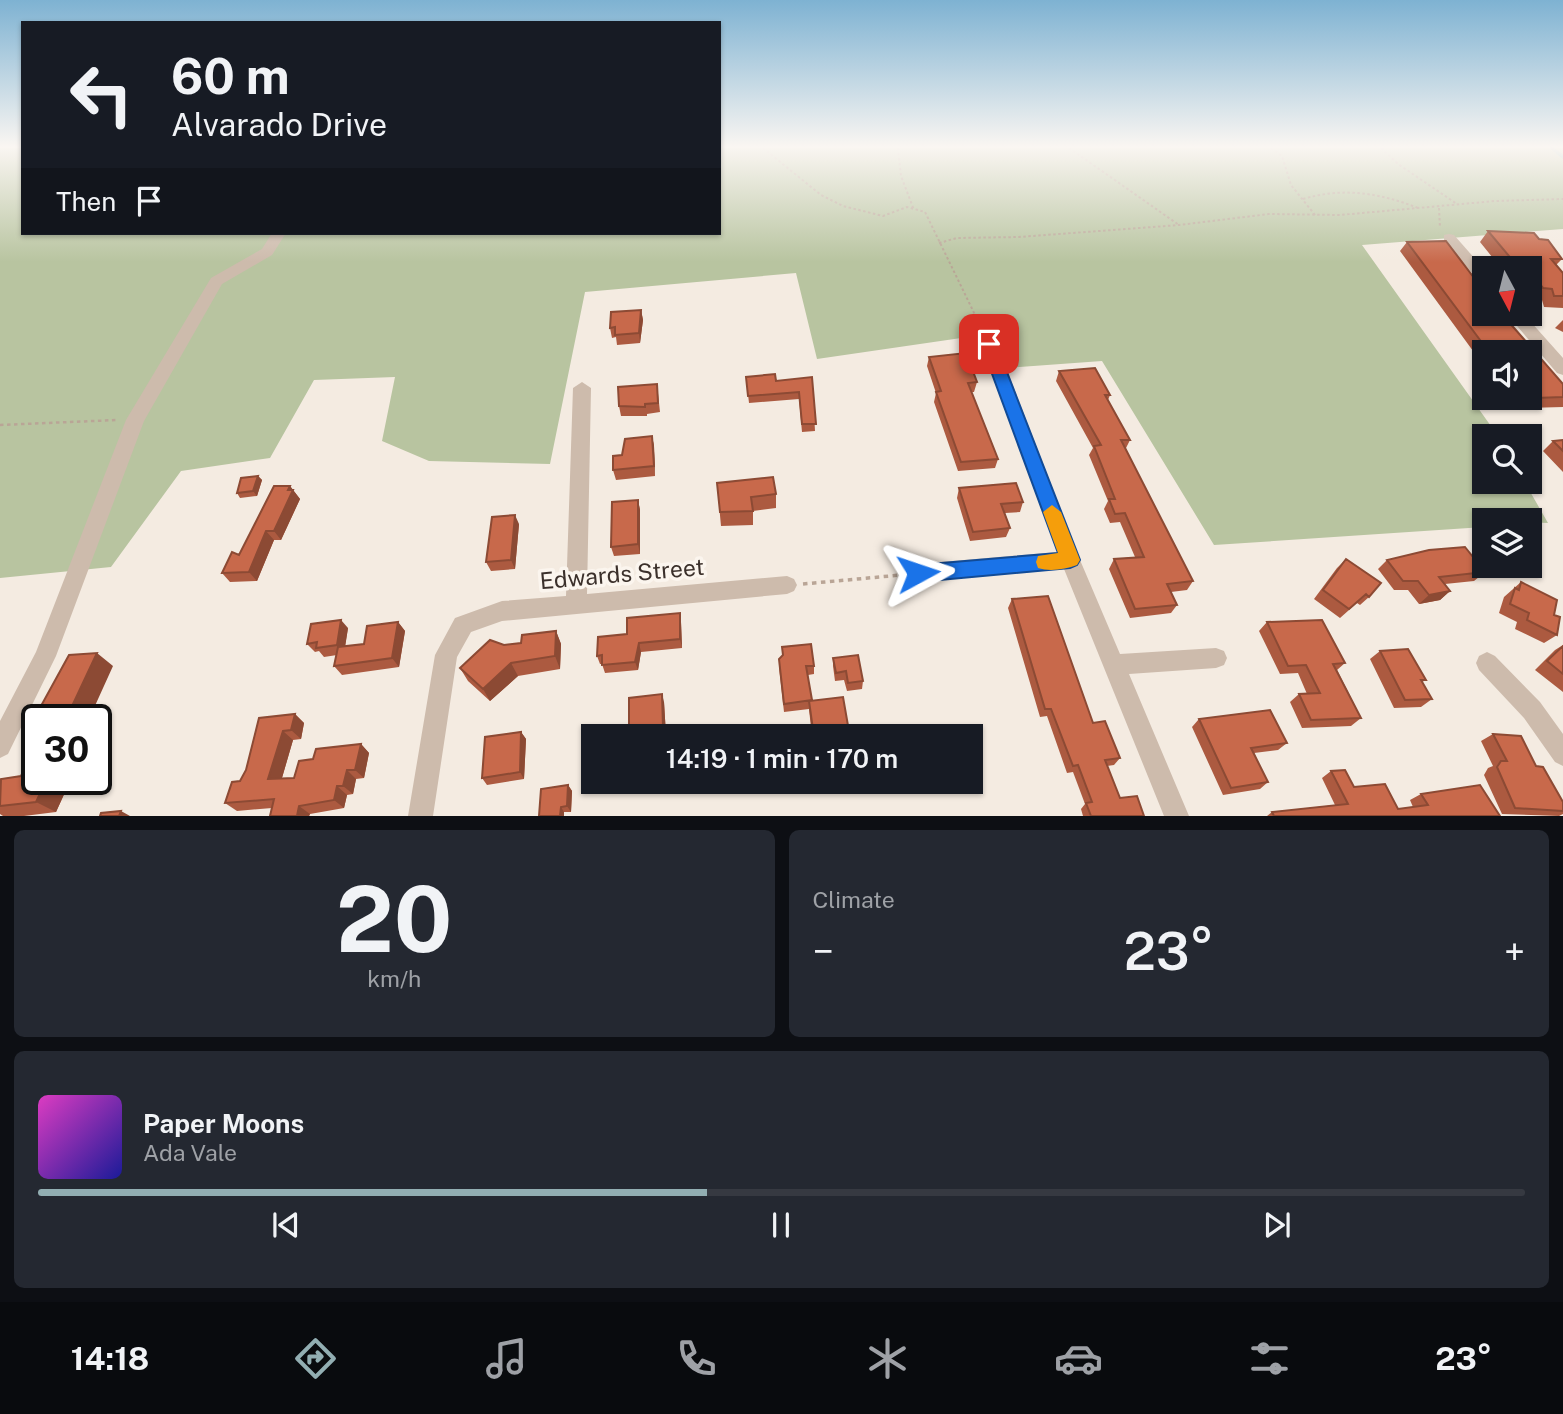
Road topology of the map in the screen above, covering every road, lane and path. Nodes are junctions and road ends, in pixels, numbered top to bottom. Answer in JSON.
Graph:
{"nodes":[{"id":1,"x":810,"y":186,"type":"edge"},
{"id":2,"x":905,"y":186,"type":"edge"},
{"id":3,"x":1123,"y":186,"type":"edge"},
{"id":4,"x":1292,"y":186,"type":"edge"},
{"id":5,"x":1430,"y":186,"type":"edge"},
{"id":6,"x":1563,"y":199,"type":"edge"},
{"id":7,"x":1303,"y":200,"type":"junction"},
{"id":8,"x":1458,"y":205,"type":"junction"},
{"id":9,"x":1439,"y":208,"type":"junction"},
{"id":10,"x":1420,"y":209,"type":"junction"},
{"id":11,"x":915,"y":210,"type":"junction"},
{"id":12,"x":1315,"y":215,"type":"junction"},
{"id":13,"x":1179,"y":225,"type":"junction"},
{"id":14,"x":278,"y":235,"type":"edge"},
{"id":15,"x":1449,"y":239,"type":"joint"},
{"id":16,"x":939,"y":243,"type":"junction"},
{"id":17,"x":1472,"y":265,"type":"edge"},
{"id":18,"x":1525,"y":326,"type":"edge"},
{"id":19,"x":989,"y":344,"type":"joint"},
{"id":20,"x":1563,"y":369,"type":"edge"},
{"id":21,"x":582,"y":388,"type":"dead end"},
{"id":22,"x":135,"y":420,"type":"junction"},
{"id":23,"x":0,"y":425,"type":"edge"},
{"id":24,"x":1070,"y":560,"type":"junction"},
{"id":25,"x":918,"y":573,"type":"joint"},
{"id":26,"x":788,"y":585,"type":"joint"},
{"id":27,"x":576,"y":604,"type":"junction"},
{"id":28,"x":1216,"y":659,"type":"dead end"},
{"id":29,"x":1487,"y":663,"type":"dead end"},
{"id":30,"x":1113,"y":665,"type":"junction"},
{"id":31,"x":0,"y":746,"type":"edge"},
{"id":32,"x":1563,"y":754,"type":"edge"},
{"id":33,"x":420,"y":816,"type":"edge"},
{"id":34,"x":1177,"y":816,"type":"edge"}],
"edges":[{"from":1,"to":11,"type":"path"},
{"from":2,"to":11,"type":"path"},
{"from":3,"to":13,"type":"path"},
{"from":4,"to":7,"type":"path"},
{"from":5,"to":8,"type":"path"},
{"from":6,"to":8,"type":"path"},
{"from":7,"to":10,"type":"path"},
{"from":7,"to":12,"type":"path"},
{"from":8,"to":9,"type":"path"},
{"from":9,"to":10,"type":"path"},
{"from":9,"to":15,"type":"path"},
{"from":10,"to":12,"type":"path"},
{"from":11,"to":16,"type":"path"},
{"from":12,"to":13,"type":"path"},
{"from":13,"to":16,"type":"path"},
{"from":14,"to":22,"type":"street"},
{"from":15,"to":17,"type":"street"},
{"from":16,"to":19,"type":"path"},
{"from":18,"to":20,"type":"street"},
{"from":19,"to":24,"type":"street"},
{"from":21,"to":27,"type":"street"},
{"from":22,"to":23,"type":"path"},
{"from":22,"to":31,"type":"street"},
{"from":24,"to":25,"type":"street"},
{"from":24,"to":30,"type":"street"},
{"from":25,"to":26,"type":"path"},
{"from":26,"to":27,"type":"street","name":"Edwards Street"},
{"from":27,"to":33,"type":"street","name":"Edwards Street"},
{"from":28,"to":30,"type":"street"},
{"from":29,"to":32,"type":"street"},
{"from":30,"to":34,"type":"street"}]}
